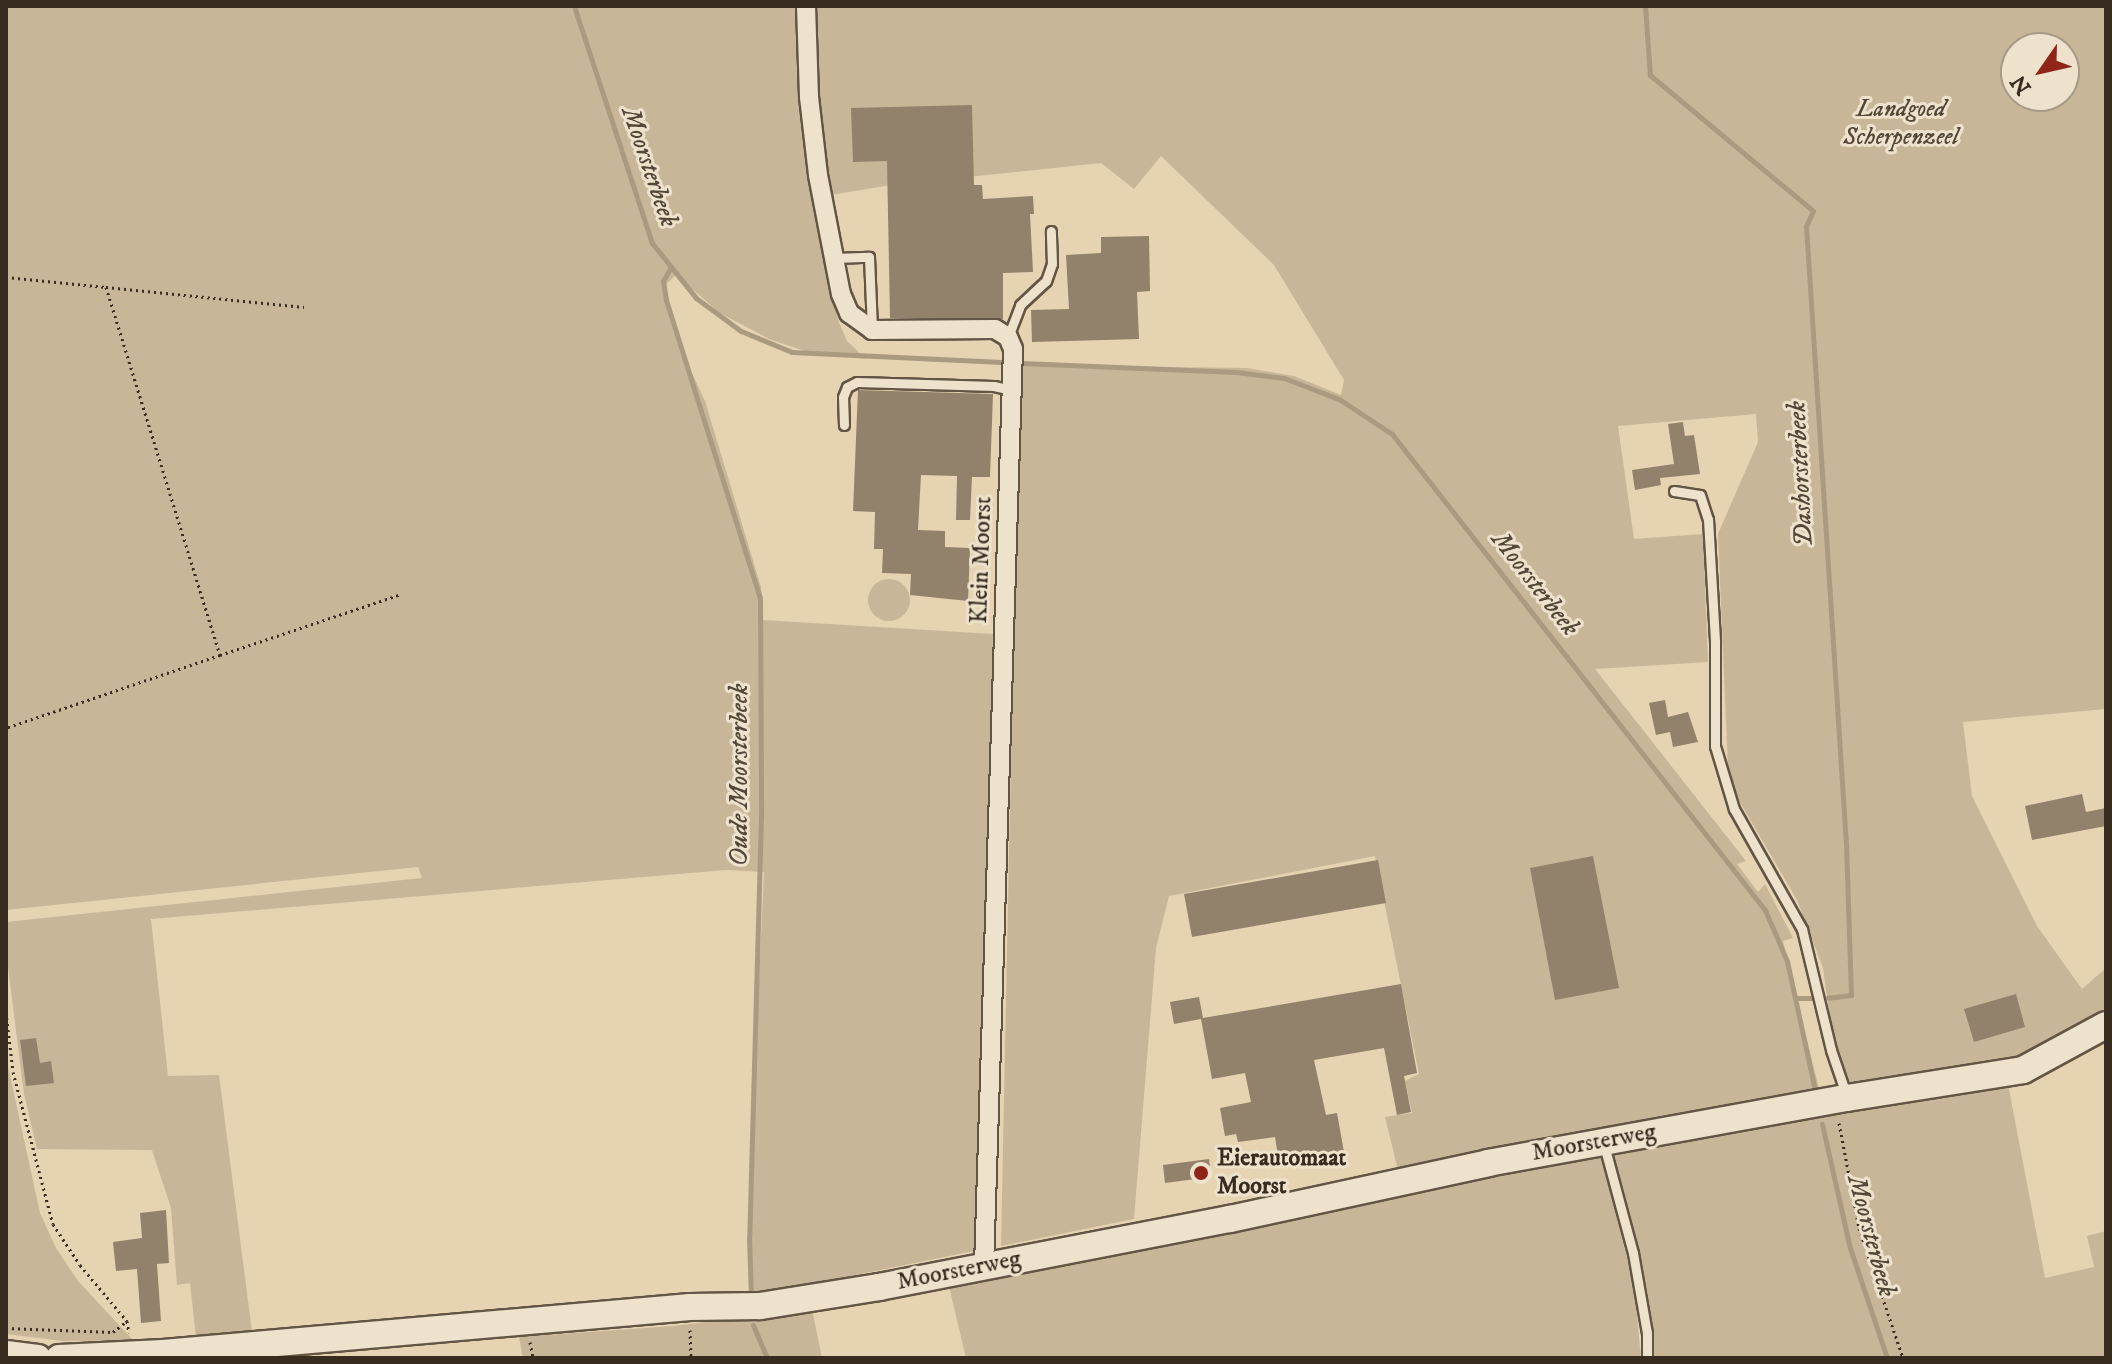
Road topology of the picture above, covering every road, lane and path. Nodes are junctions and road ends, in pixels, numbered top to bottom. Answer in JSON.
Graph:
{"nodes":[{"id":1,"x":806,"y":6,"type":"edge"},
{"id":2,"x":1051,"y":231,"type":"dead end"},
{"id":3,"x":834,"y":258,"type":"junction"},
{"id":4,"x":6,"y":277,"type":"edge"},
{"id":5,"x":106,"y":287,"type":"junction"},
{"id":6,"x":304,"y":307,"type":"dead end"},
{"id":7,"x":872,"y":330,"type":"junction"},
{"id":8,"x":1008,"y":337,"type":"junction"},
{"id":9,"x":1011,"y":390,"type":"junction"},
{"id":10,"x":844,"y":425,"type":"dead end"},
{"id":11,"x":1674,"y":491,"type":"dead end"},
{"id":12,"x":401,"y":594,"type":"dead end"},
{"id":13,"x":220,"y":655,"type":"junction"},
{"id":14,"x":6,"y":720,"type":"edge"},
{"id":15,"x":7,"y":728,"type":"edge"},
{"id":16,"x":6,"y":1012,"type":"edge"},
{"id":17,"x":2106,"y":1025,"type":"edge"},
{"id":18,"x":1840,"y":1099,"type":"junction"},
{"id":19,"x":1603,"y":1142,"type":"junction"},
{"id":20,"x":984,"y":1265,"type":"junction"},
{"id":21,"x":690,"y":1307,"type":"junction"},
{"id":22,"x":6,"y":1328,"type":"edge"},
{"id":23,"x":6,"y":1354,"type":"edge"},
{"id":24,"x":38,"y":1358,"type":"edge"},
{"id":25,"x":59,"y":1358,"type":"edge"},
{"id":26,"x":691,"y":1358,"type":"edge"},
{"id":27,"x":1647,"y":1358,"type":"edge"},
{"id":28,"x":1903,"y":1358,"type":"edge"}],
"edges":[{"from":1,"to":3,"type":"street"},
{"from":2,"to":8,"type":"lane"},
{"from":3,"to":7,"type":"street"},
{"from":3,"to":7,"type":"lane"},
{"from":4,"to":5,"type":"path"},
{"from":5,"to":6,"type":"path"},
{"from":5,"to":13,"type":"path"},
{"from":7,"to":8,"type":"street"},
{"from":8,"to":9,"type":"street","name":"Klein Moorst"},
{"from":9,"to":10,"type":"lane"},
{"from":9,"to":20,"type":"street","name":"Klein Moorst"},
{"from":11,"to":18,"type":"lane"},
{"from":12,"to":13,"type":"path"},
{"from":13,"to":15,"type":"path"},
{"from":14,"to":15,"type":"path"},
{"from":16,"to":22,"type":"path"},
{"from":17,"to":18,"type":"street","name":"Moorsterweg"},
{"from":18,"to":19,"type":"street","name":"Moorsterweg"},
{"from":18,"to":28,"type":"path"},
{"from":19,"to":20,"type":"street","name":"Moorsterweg"},
{"from":19,"to":27,"type":"lane"},
{"from":20,"to":21,"type":"street","name":"Moorsterweg"},
{"from":21,"to":25,"type":"street","name":"Moorsterweg"},
{"from":21,"to":26,"type":"path"},
{"from":23,"to":24,"type":"street"}]}
